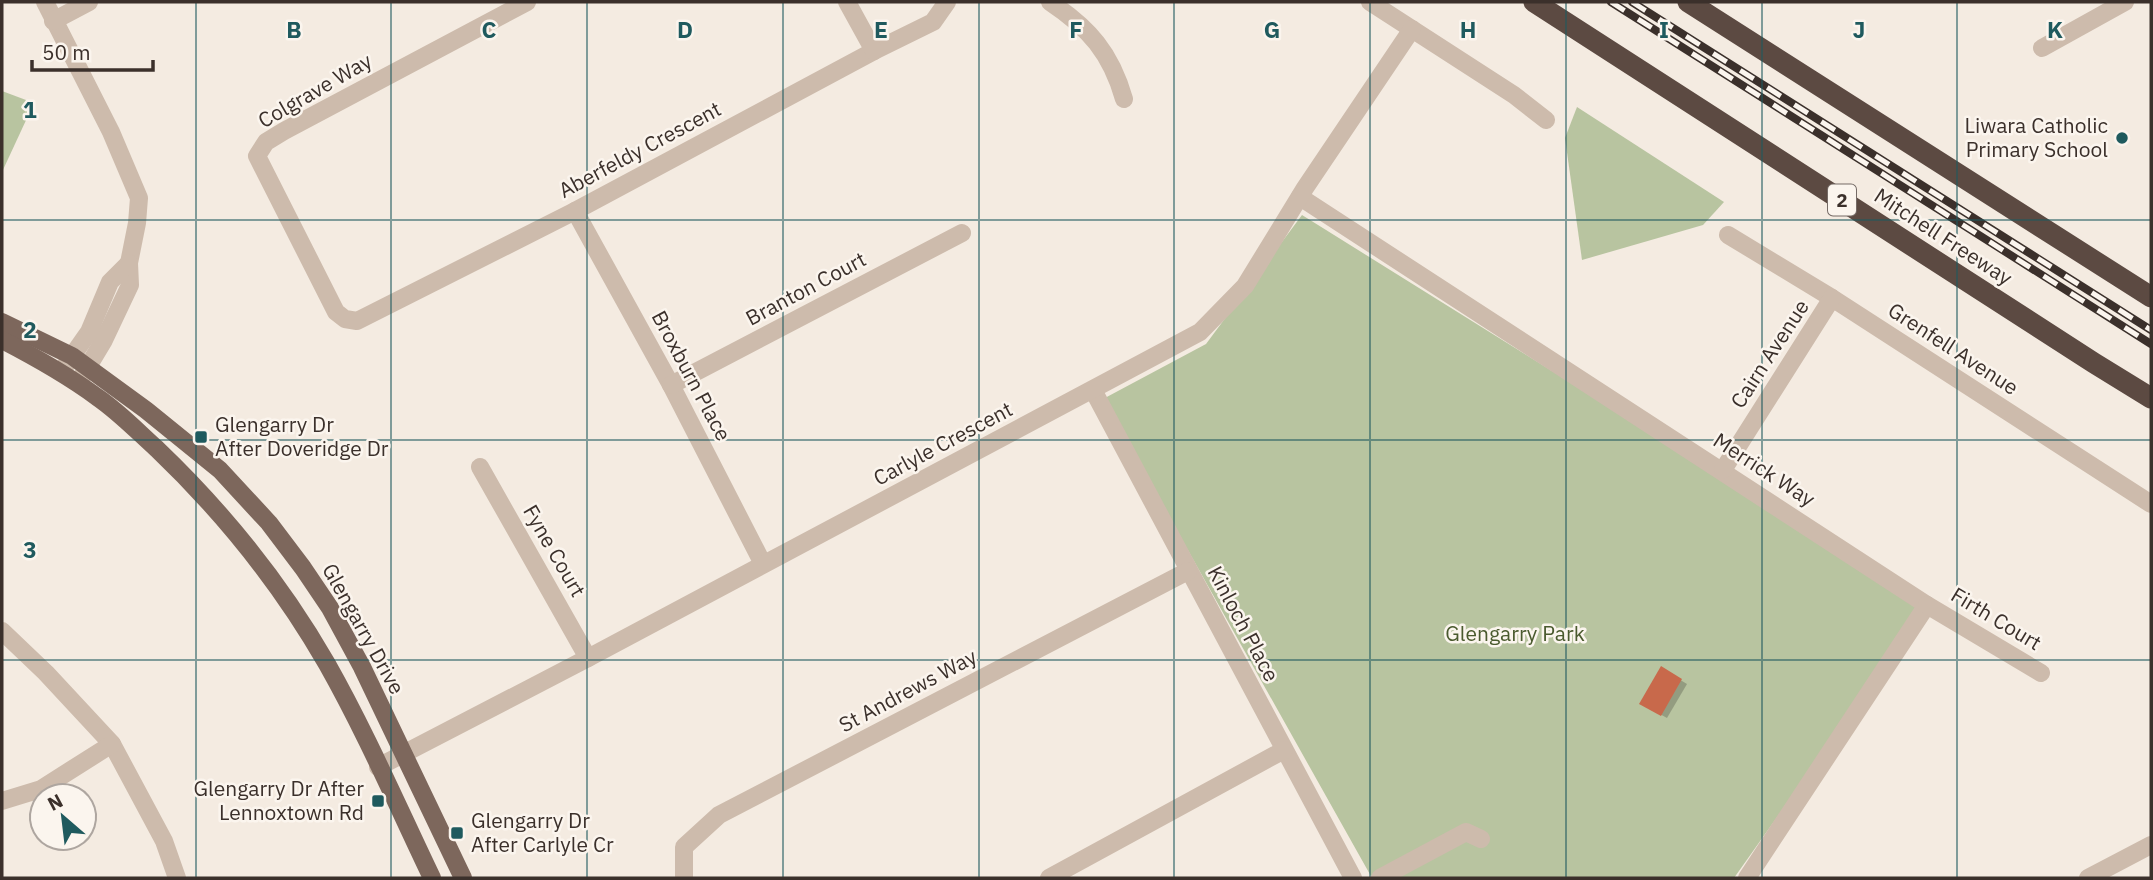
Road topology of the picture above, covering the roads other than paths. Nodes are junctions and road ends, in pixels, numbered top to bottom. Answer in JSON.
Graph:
{"nodes":[{"id":1,"x":45,"y":2,"type":"edge"},
{"id":2,"x":89,"y":2,"type":"edge"},
{"id":3,"x":527,"y":2,"type":"edge"},
{"id":4,"x":847,"y":2,"type":"edge"},
{"id":5,"x":947,"y":2,"type":"edge"},
{"id":6,"x":1049,"y":2,"type":"edge"},
{"id":7,"x":1370,"y":2,"type":"edge"},
{"id":8,"x":1534,"y":2,"type":"edge"},
{"id":9,"x":1688,"y":2,"type":"edge"},
{"id":10,"x":2125,"y":2,"type":"edge"},
{"id":11,"x":54,"y":21,"type":"junction"},
{"id":12,"x":1412,"y":29,"type":"junction"},
{"id":13,"x":2042,"y":48,"type":"dead end"},
{"id":14,"x":874,"y":51,"type":"junction"},
{"id":15,"x":1125,"y":99,"type":"dead end"},
{"id":16,"x":1546,"y":120,"type":"dead end"},
{"id":17,"x":1300,"y":197,"type":"junction"},
{"id":18,"x":575,"y":211,"type":"junction"},
{"id":19,"x":962,"y":233,"type":"dead end"},
{"id":20,"x":1728,"y":235,"type":"dead end"},
{"id":21,"x":129,"y":263,"type":"junction"},
{"id":22,"x":2151,"y":296,"type":"edge"},
{"id":23,"x":1832,"y":299,"type":"junction"},
{"id":24,"x":345,"y":320,"type":"joint"},
{"id":25,"x":2,"y":322,"type":"edge"},
{"id":26,"x":2,"y":340,"type":"edge"},
{"id":27,"x":72,"y":356,"type":"junction"},
{"id":28,"x":88,"y":366,"type":"junction"},
{"id":29,"x":61,"y":372,"type":"junction"},
{"id":30,"x":77,"y":383,"type":"junction"},
{"id":31,"x":671,"y":385,"type":"junction"},
{"id":32,"x":1093,"y":390,"type":"junction"},
{"id":33,"x":2151,"y":398,"type":"edge"},
{"id":34,"x":480,"y":467,"type":"dead end"},
{"id":35,"x":1723,"y":470,"type":"junction"},
{"id":36,"x":2151,"y":504,"type":"edge"},
{"id":37,"x":763,"y":564,"type":"junction"},
{"id":38,"x":1188,"y":570,"type":"junction"},
{"id":39,"x":1927,"y":604,"type":"junction"},
{"id":40,"x":2,"y":631,"type":"edge"},
{"id":41,"x":588,"y":658,"type":"junction"},
{"id":42,"x":2040,"y":673,"type":"dead end"},
{"id":43,"x":113,"y":744,"type":"junction"},
{"id":44,"x":1284,"y":750,"type":"junction"},
{"id":45,"x":404,"y":754,"type":"junction"},
{"id":46,"x":379,"y":767,"type":"junction"},
{"id":47,"x":2,"y":801,"type":"edge"},
{"id":48,"x":1480,"y":839,"type":"dead end"},
{"id":49,"x":2151,"y":845,"type":"edge"},
{"id":50,"x":177,"y":878,"type":"edge"},
{"id":51,"x":432,"y":878,"type":"edge"},
{"id":52,"x":463,"y":878,"type":"edge"},
{"id":53,"x":684,"y":878,"type":"edge"},
{"id":54,"x":1049,"y":878,"type":"edge"},
{"id":55,"x":1353,"y":878,"type":"edge"},
{"id":56,"x":1380,"y":878,"type":"edge"},
{"id":57,"x":1747,"y":878,"type":"edge"},
{"id":58,"x":2088,"y":878,"type":"edge"}],
"edges":[{"from":1,"to":11,"type":"street"},
{"from":2,"to":11,"type":"street"},
{"from":3,"to":24,"type":"street","name":"Colgrave Way"},
{"from":4,"to":14,"type":"street"},
{"from":5,"to":14,"type":"street","name":"Aberfeldy Crescent"},
{"from":6,"to":15,"type":"street"},
{"from":7,"to":12,"type":"street"},
{"from":8,"to":33,"type":"highway","name":"Mitchell Freeway","number":"2"},
{"from":9,"to":22,"type":"highway"},
{"from":10,"to":13,"type":"street"},
{"from":11,"to":21,"type":"street"},
{"from":12,"to":16,"type":"street"},
{"from":12,"to":17,"type":"street","name":"Carlyle Crescent"},
{"from":14,"to":18,"type":"street","name":"Aberfeldy Crescent"},
{"from":17,"to":32,"type":"street","name":"Carlyle Crescent"},
{"from":17,"to":35,"type":"street","name":"Merrick Way"},
{"from":18,"to":24,"type":"street","name":"Aberfeldy Crescent"},
{"from":18,"to":31,"type":"street","name":"Broxburn Place"},
{"from":19,"to":31,"type":"street","name":"Branton Court"},
{"from":20,"to":23,"type":"street","name":"Grenfell Avenue"},
{"from":21,"to":27,"type":"street"},
{"from":21,"to":28,"type":"street"},
{"from":23,"to":35,"type":"street","name":"Cairn Avenue"},
{"from":23,"to":36,"type":"street","name":"Grenfell Avenue"},
{"from":25,"to":27,"type":"main road","name":"Glengarry Drive"},
{"from":26,"to":29,"type":"main road"},
{"from":27,"to":28,"type":"main road","name":"Glengarry Drive"},
{"from":27,"to":29,"type":"street"},
{"from":28,"to":30,"type":"street"},
{"from":28,"to":45,"type":"main road","name":"Glengarry Drive"},
{"from":29,"to":30,"type":"main road"},
{"from":30,"to":46,"type":"main road"},
{"from":31,"to":37,"type":"street","name":"Broxburn Place"},
{"from":32,"to":37,"type":"street","name":"Carlyle Crescent"},
{"from":32,"to":38,"type":"street","name":"Kinloch Place"},
{"from":34,"to":41,"type":"street","name":"Fyne Court"},
{"from":35,"to":39,"type":"street","name":"Merrick Way"},
{"from":37,"to":41,"type":"street","name":"Carlyle Crescent"},
{"from":38,"to":44,"type":"street","name":"Kinloch Place"},
{"from":38,"to":53,"type":"street","name":"St Andrews Way"},
{"from":39,"to":42,"type":"street","name":"Firth Court"},
{"from":39,"to":57,"type":"street"},
{"from":40,"to":43,"type":"street"},
{"from":41,"to":45,"type":"street","name":"Carlyle Crescent"},
{"from":43,"to":47,"type":"street"},
{"from":43,"to":50,"type":"street"},
{"from":44,"to":54,"type":"street"},
{"from":44,"to":55,"type":"street","name":"Kinloch Place"},
{"from":45,"to":46,"type":"street","name":"Carlyle Crescent"},
{"from":45,"to":52,"type":"main road","name":"Glengarry Drive"},
{"from":46,"to":51,"type":"main road"},
{"from":48,"to":56,"type":"street"},
{"from":49,"to":58,"type":"street"}]}
